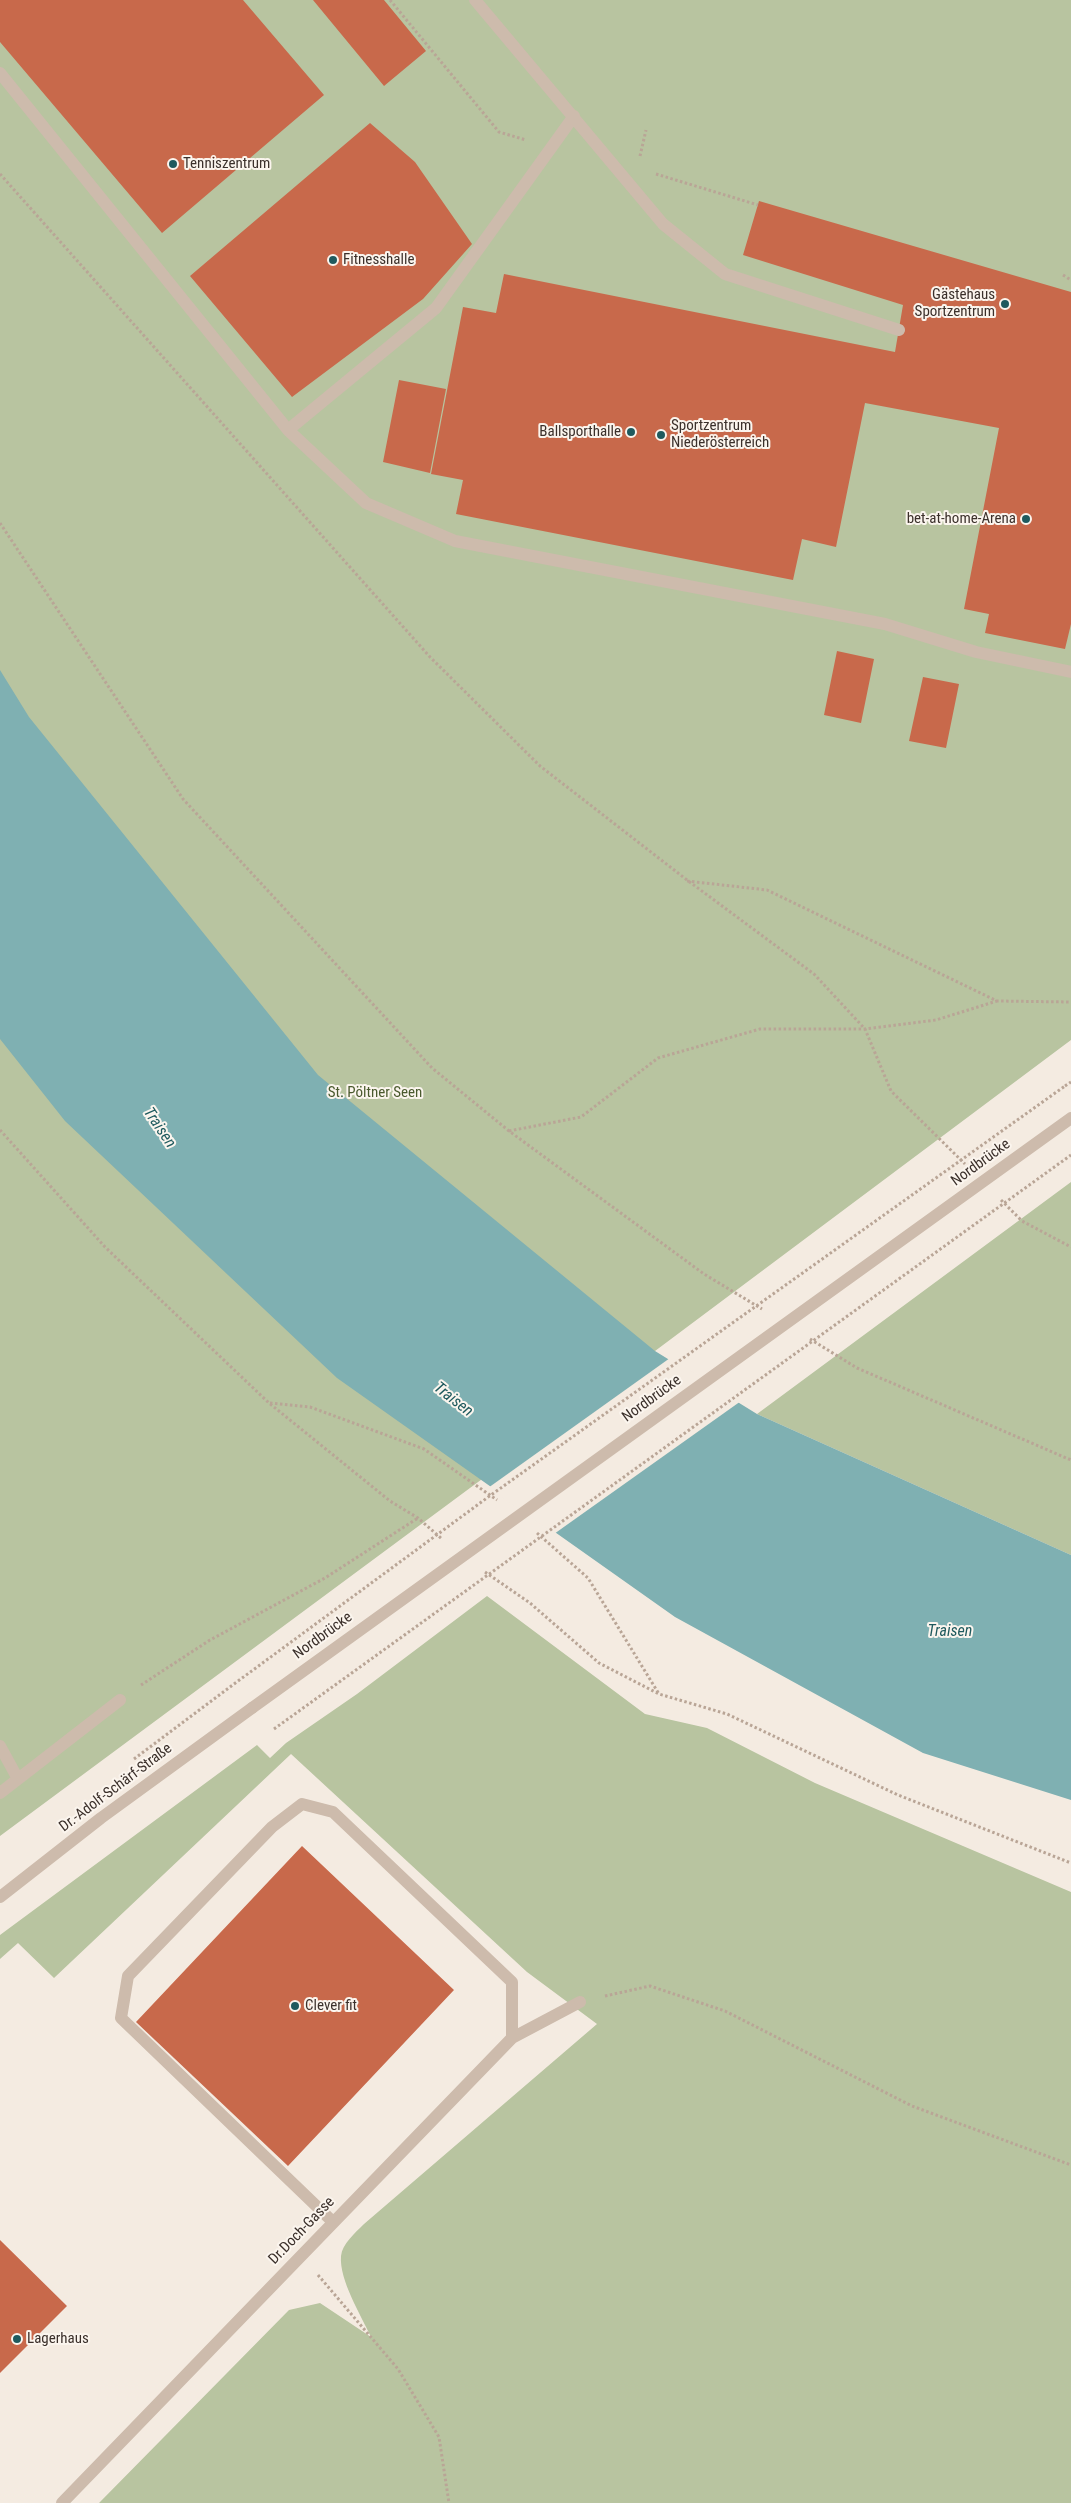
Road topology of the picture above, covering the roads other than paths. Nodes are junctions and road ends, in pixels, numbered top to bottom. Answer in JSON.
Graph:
{"nodes":[{"id":1,"x":475,"y":0,"type":"edge"},
{"id":2,"x":0,"y":73,"type":"edge"},
{"id":3,"x":574,"y":116,"type":"junction"},
{"id":4,"x":899,"y":330,"type":"dead end"},
{"id":5,"x":288,"y":430,"type":"junction"},
{"id":6,"x":1071,"y":672,"type":"edge"},
{"id":7,"x":1071,"y":1118,"type":"edge"},
{"id":8,"x":120,"y":1700,"type":"road end"},
{"id":9,"x":252,"y":1708,"type":"joint"},
{"id":10,"x":0,"y":1746,"type":"edge"},
{"id":11,"x":18,"y":1779,"type":"junction"},
{"id":12,"x":0,"y":1793,"type":"edge"},
{"id":13,"x":0,"y":1897,"type":"edge"},
{"id":14,"x":580,"y":2002,"type":"road end"},
{"id":15,"x":512,"y":2038,"type":"junction"},
{"id":16,"x":333,"y":2222,"type":"junction"},
{"id":17,"x":62,"y":2503,"type":"edge"}],
"edges":[{"from":1,"to":3,"type":"street"},
{"from":2,"to":5,"type":"street"},
{"from":3,"to":4,"type":"street"},
{"from":3,"to":5,"type":"street"},
{"from":5,"to":6,"type":"street"},
{"from":7,"to":9,"type":"street","name":"Nordbrücke","bridge":true},
{"from":8,"to":11,"type":"street"},
{"from":9,"to":13,"type":"street","name":"Dr.-Adolf-Schärf-Straße"},
{"from":10,"to":11,"type":"street"},
{"from":11,"to":12,"type":"street"},
{"from":14,"to":15,"type":"street","name":"Dr.Doch-Gasse"},
{"from":15,"to":16,"type":"street","name":"Dr.Doch-Gasse"},
{"from":15,"to":16,"type":"street"},
{"from":16,"to":17,"type":"street","name":"Dr.Doch-Gasse"}]}
